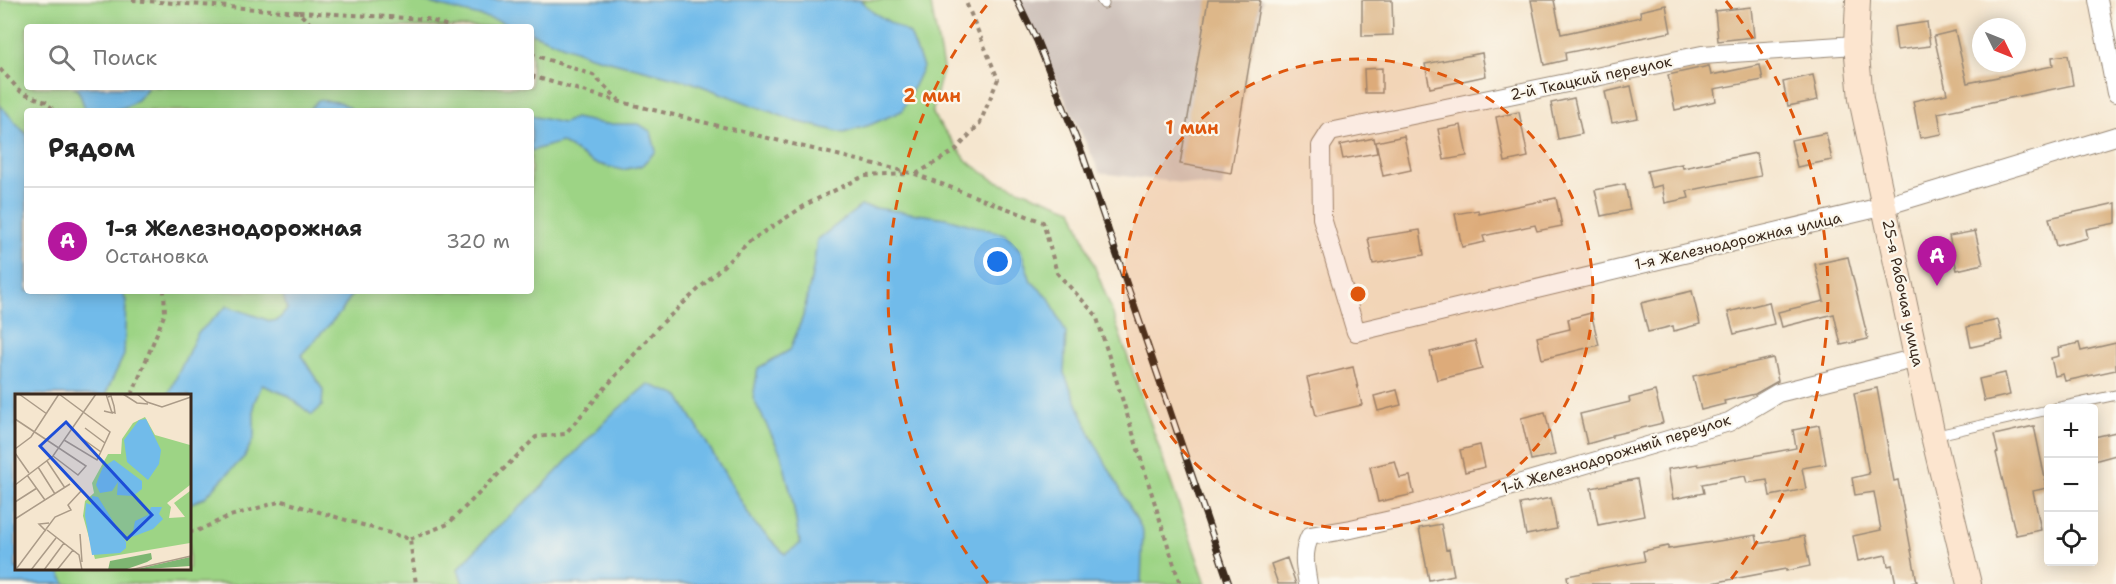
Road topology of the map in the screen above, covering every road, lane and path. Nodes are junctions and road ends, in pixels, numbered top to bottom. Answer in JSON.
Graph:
{"nodes":[{"id":1,"x":132,"y":0,"type":"edge"},
{"id":2,"x":965,"y":0,"type":"edge"},
{"id":3,"x":1858,"y":0,"type":"edge"},
{"id":4,"x":2098,"y":0,"type":"edge"},
{"id":5,"x":298,"y":12,"type":"junction"},
{"id":6,"x":311,"y":24,"type":"edge"},
{"id":7,"x":443,"y":24,"type":"edge"},
{"id":8,"x":1856,"y":45,"type":"junction"},
{"id":9,"x":534,"y":55,"type":"edge"},
{"id":10,"x":0,"y":69,"type":"edge"},
{"id":11,"x":534,"y":77,"type":"edge"},
{"id":12,"x":2116,"y":93,"type":"edge"},
{"id":13,"x":621,"y":102,"type":"junction"},
{"id":14,"x":51,"y":108,"type":"edge"},
{"id":15,"x":2116,"y":136,"type":"edge"},
{"id":16,"x":915,"y":174,"type":"junction"},
{"id":17,"x":1885,"y":206,"type":"junction"},
{"id":18,"x":164,"y":294,"type":"edge"},
{"id":19,"x":1356,"y":332,"type":"joint"},
{"id":20,"x":1917,"y":358,"type":"junction"},
{"id":21,"x":132,"y":394,"type":"edge"},
{"id":22,"x":2116,"y":395,"type":"edge"},
{"id":23,"x":2074,"y":404,"type":"edge"},
{"id":24,"x":2044,"y":411,"type":"edge"},
{"id":25,"x":1933,"y":436,"type":"junction"},
{"id":26,"x":190,"y":532,"type":"edge"},
{"id":27,"x":410,"y":539,"type":"junction"},
{"id":28,"x":416,"y":584,"type":"edge"},
{"id":29,"x":1180,"y":584,"type":"edge"},
{"id":30,"x":1308,"y":584,"type":"edge"},
{"id":31,"x":1969,"y":584,"type":"edge"}],
"edges":[{"from":1,"to":5,"type":"path"},
{"from":2,"to":16,"type":"path"},
{"from":3,"to":8,"type":"main road","name":"25-я Рабочая улица"},
{"from":4,"to":12,"type":"street"},
{"from":5,"to":6,"type":"path"},
{"from":5,"to":7,"type":"path"},
{"from":8,"to":17,"type":"main road","name":"25-я Рабочая улица"},
{"from":8,"to":19,"type":"street","name":"2-й Ткацкий переулок"},
{"from":9,"to":13,"type":"path"},
{"from":10,"to":14,"type":"path"},
{"from":11,"to":13,"type":"path"},
{"from":13,"to":16,"type":"path"},
{"from":15,"to":17,"type":"street","name":"1-я Железнодорожная улица"},
{"from":16,"to":27,"type":"path"},
{"from":16,"to":29,"type":"path"},
{"from":17,"to":19,"type":"street","name":"1-я Железнодорожная улица"},
{"from":17,"to":20,"type":"main road","name":"25-я Рабочая улица"},
{"from":18,"to":21,"type":"path"},
{"from":20,"to":25,"type":"main road","name":"25-я Рабочая улица"},
{"from":20,"to":30,"type":"street","name":"1-й Железнодорожный переулок"},
{"from":22,"to":23,"type":"lane"},
{"from":24,"to":25,"type":"lane"},
{"from":25,"to":31,"type":"main road","name":"25-я Рабочая улица"},
{"from":26,"to":27,"type":"path"},
{"from":27,"to":28,"type":"path"}]}
